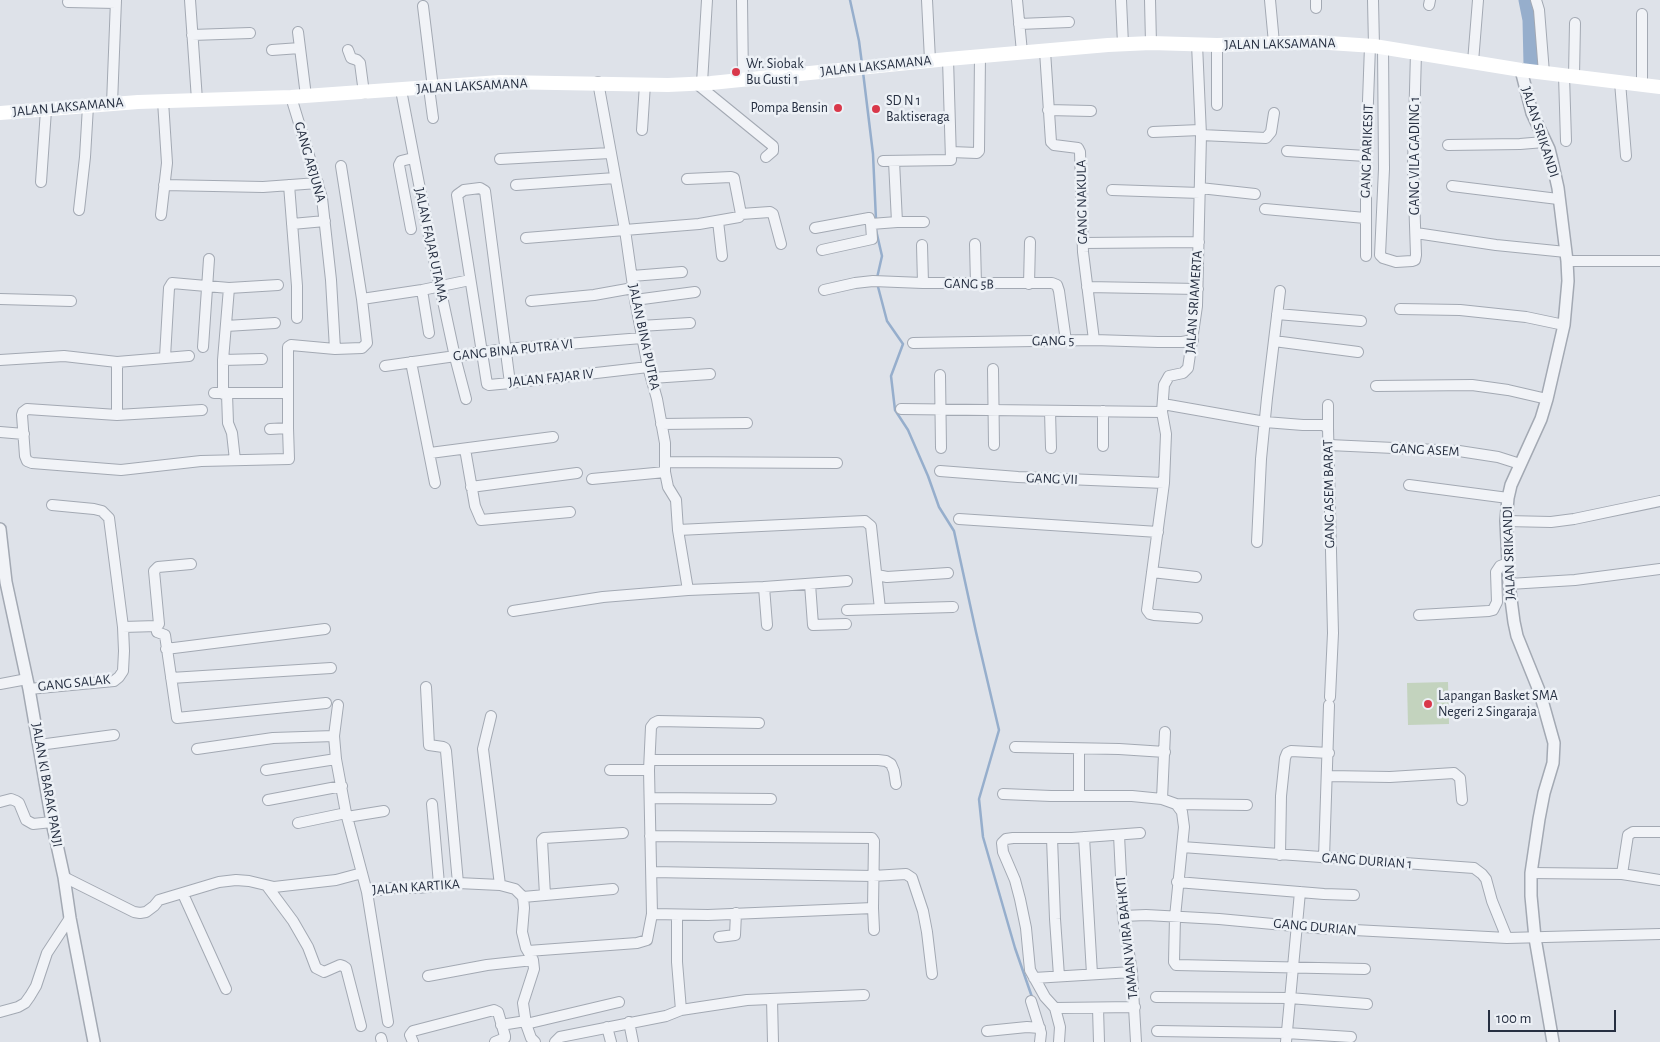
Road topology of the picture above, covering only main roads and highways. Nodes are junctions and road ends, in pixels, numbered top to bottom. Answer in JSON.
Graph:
{"nodes":[{"id":1,"x":1660,"y":87,"type":"edge"},
{"id":2,"x":0,"y":113,"type":"edge"}],
"edges":[{"from":1,"to":2,"type":"main road","name":"JALAN LAKSAMANA"}]}
